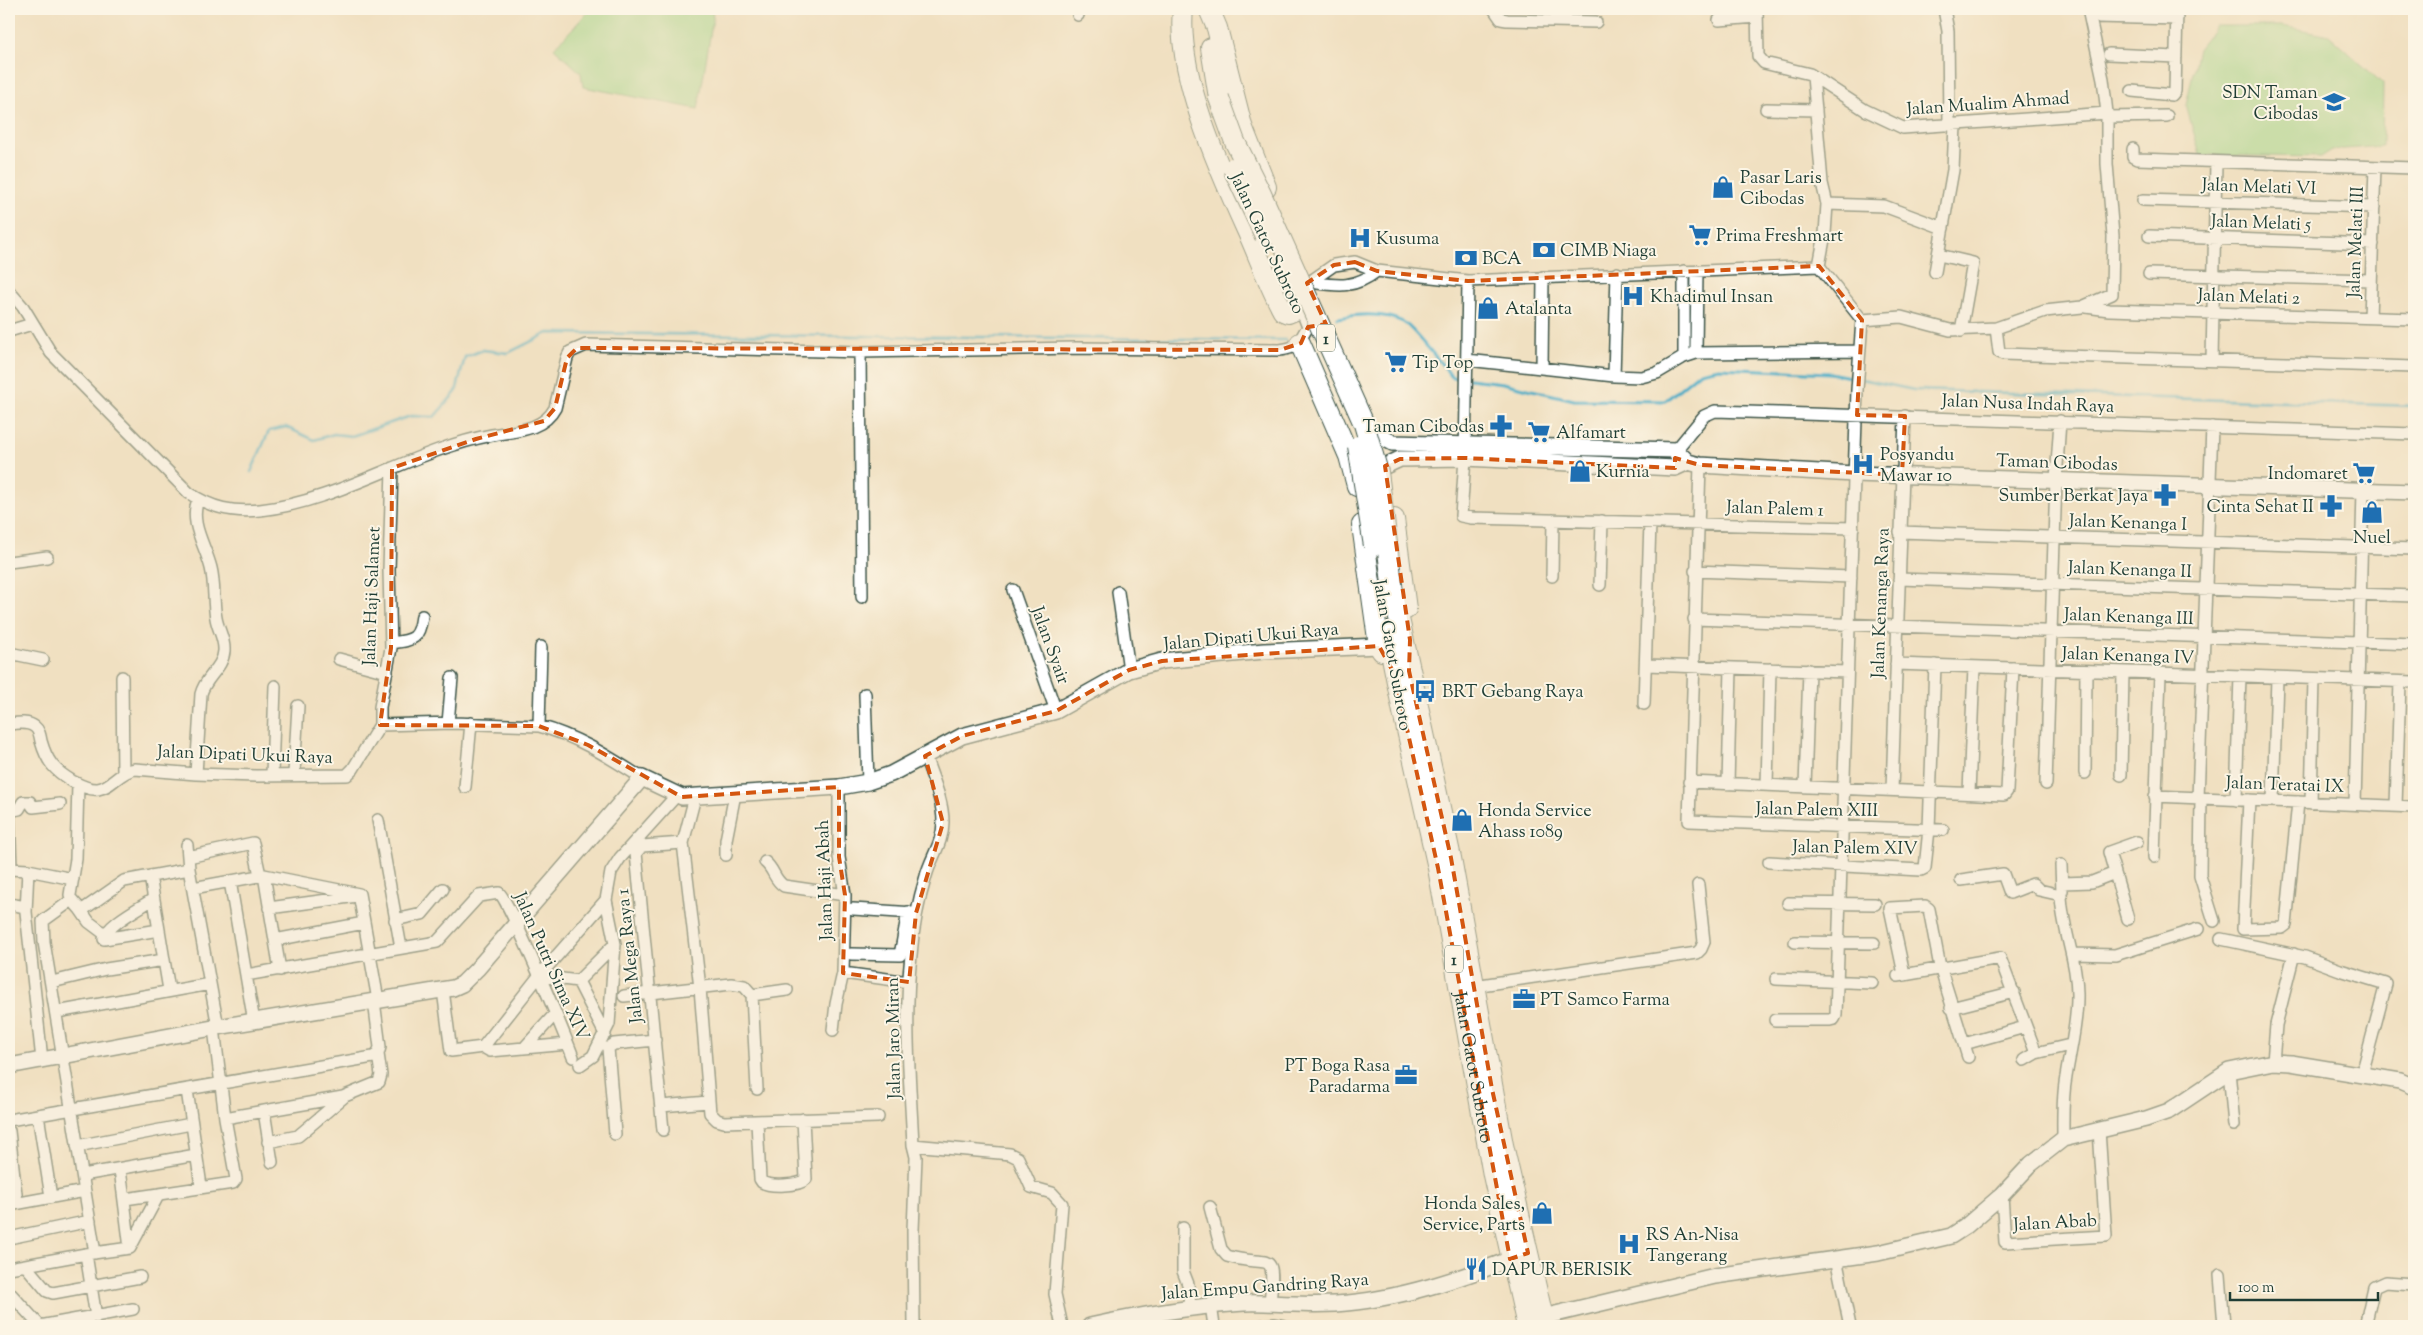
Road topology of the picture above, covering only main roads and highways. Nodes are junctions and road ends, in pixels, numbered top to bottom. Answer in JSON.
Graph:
{"nodes":[{"id":1,"x":1184,"y":9,"type":"edge"},
{"id":2,"x":1207,"y":9,"type":"edge"},
{"id":3,"x":1212,"y":99,"type":"junction"},
{"id":4,"x":1300,"y":308,"type":"road end"},
{"id":5,"x":1332,"y":336,"type":"junction"},
{"id":6,"x":1402,"y":673,"type":"junction"},
{"id":7,"x":1519,"y":1256,"type":"junction"},
{"id":8,"x":1538,"y":1323,"type":"edge"}],
"edges":[{"from":1,"to":3,"type":"highway","name":"Jalan Gatot Subroto","number":"1"},
{"from":1,"to":4,"type":"highway"},
{"from":2,"to":3,"type":"highway","name":"Jalan Gatot Subroto","number":"1"},
{"from":2,"to":5,"type":"highway"},
{"from":3,"to":6,"type":"highway","name":"Jalan Gatot Subroto","number":"1","bridge":true},
{"from":5,"to":6,"type":"highway"},
{"from":5,"to":6,"type":"highway"},
{"from":6,"to":7,"type":"highway","name":"Jalan Gatot Subroto","number":"1"},
{"from":6,"to":7,"type":"highway","name":"Jalan Gatot Subroto","number":"1"},
{"from":7,"to":8,"type":"highway","name":"Jalan Gatot Subroto","number":"1"}]}
